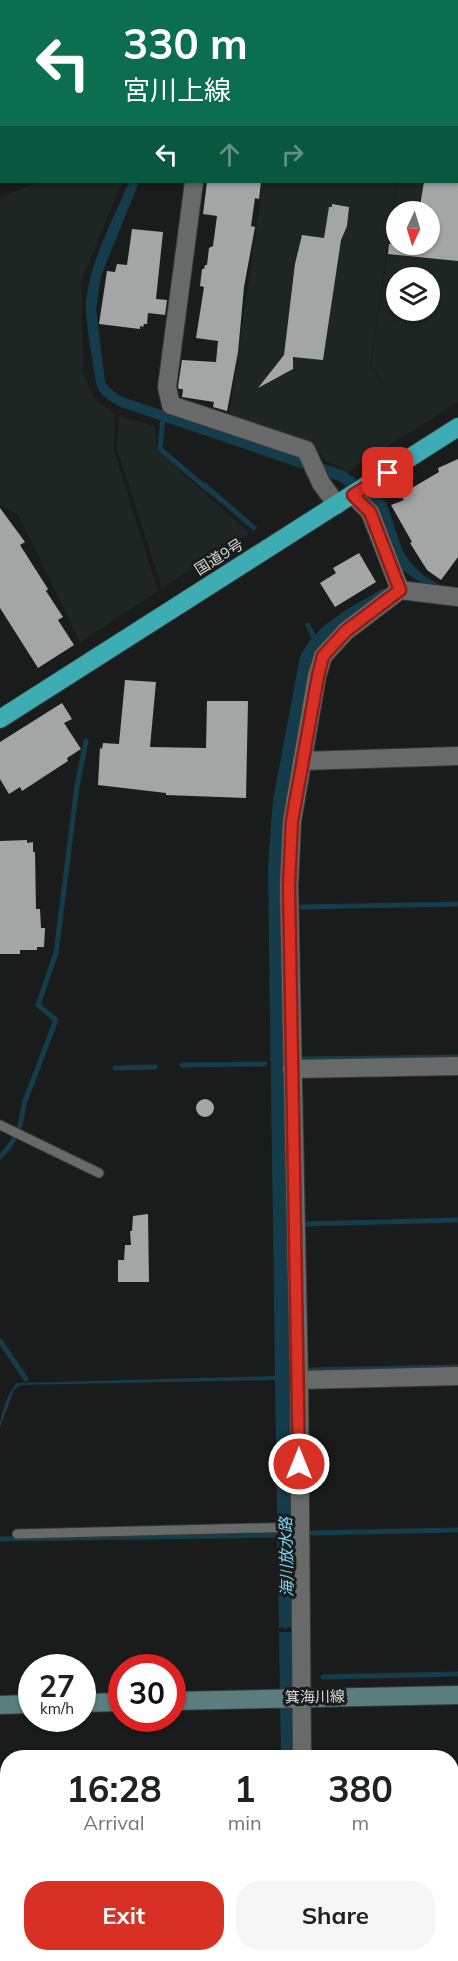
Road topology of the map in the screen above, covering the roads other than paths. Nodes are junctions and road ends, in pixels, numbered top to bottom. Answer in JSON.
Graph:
{"nodes":[{"id":1,"x":194,"y":183,"type":"edge"},
{"id":2,"x":458,"y":428,"type":"edge"},
{"id":3,"x":345,"y":500,"type":"junction"},
{"id":4,"x":400,"y":590,"type":"junction"},
{"id":5,"x":458,"y":597,"type":"edge"},
{"id":6,"x":0,"y":718,"type":"edge"},
{"id":7,"x":458,"y":756,"type":"edge"},
{"id":8,"x":302,"y":761,"type":"junction"},
{"id":9,"x":458,"y":1066,"type":"edge"},
{"id":10,"x":292,"y":1069,"type":"junction"},
{"id":11,"x":0,"y":1125,"type":"edge"},
{"id":12,"x":99,"y":1173,"type":"dead end"},
{"id":13,"x":458,"y":1377,"type":"edge"},
{"id":14,"x":299,"y":1380,"type":"junction"},
{"id":15,"x":300,"y":1527,"type":"junction"},
{"id":16,"x":17,"y":1534,"type":"dead end"},
{"id":17,"x":458,"y":1695,"type":"edge"},
{"id":18,"x":301,"y":1697,"type":"junction"},
{"id":19,"x":186,"y":1701,"type":"edge"},
{"id":20,"x":18,"y":1704,"type":"edge"},
{"id":21,"x":0,"y":1705,"type":"edge"},
{"id":22,"x":303,"y":1750,"type":"edge"}],
"edges":[{"from":1,"to":3,"type":"street"},
{"from":2,"to":3,"type":"highway","name":"国道9号"},
{"from":3,"to":4,"type":"street"},
{"from":3,"to":6,"type":"highway","name":"国道9号"},
{"from":4,"to":5,"type":"street"},
{"from":4,"to":8,"type":"street"},
{"from":7,"to":8,"type":"street"},
{"from":8,"to":10,"type":"street"},
{"from":9,"to":10,"type":"street"},
{"from":10,"to":14,"type":"street"},
{"from":11,"to":12,"type":"lane"},
{"from":13,"to":14,"type":"street"},
{"from":14,"to":15,"type":"street"},
{"from":15,"to":16,"type":"lane"},
{"from":15,"to":18,"type":"street"},
{"from":17,"to":18,"type":"street","name":"箕海川線"},
{"from":18,"to":19,"type":"street","name":"箕海川線"},
{"from":18,"to":22,"type":"street"},
{"from":20,"to":21,"type":"street"}]}
